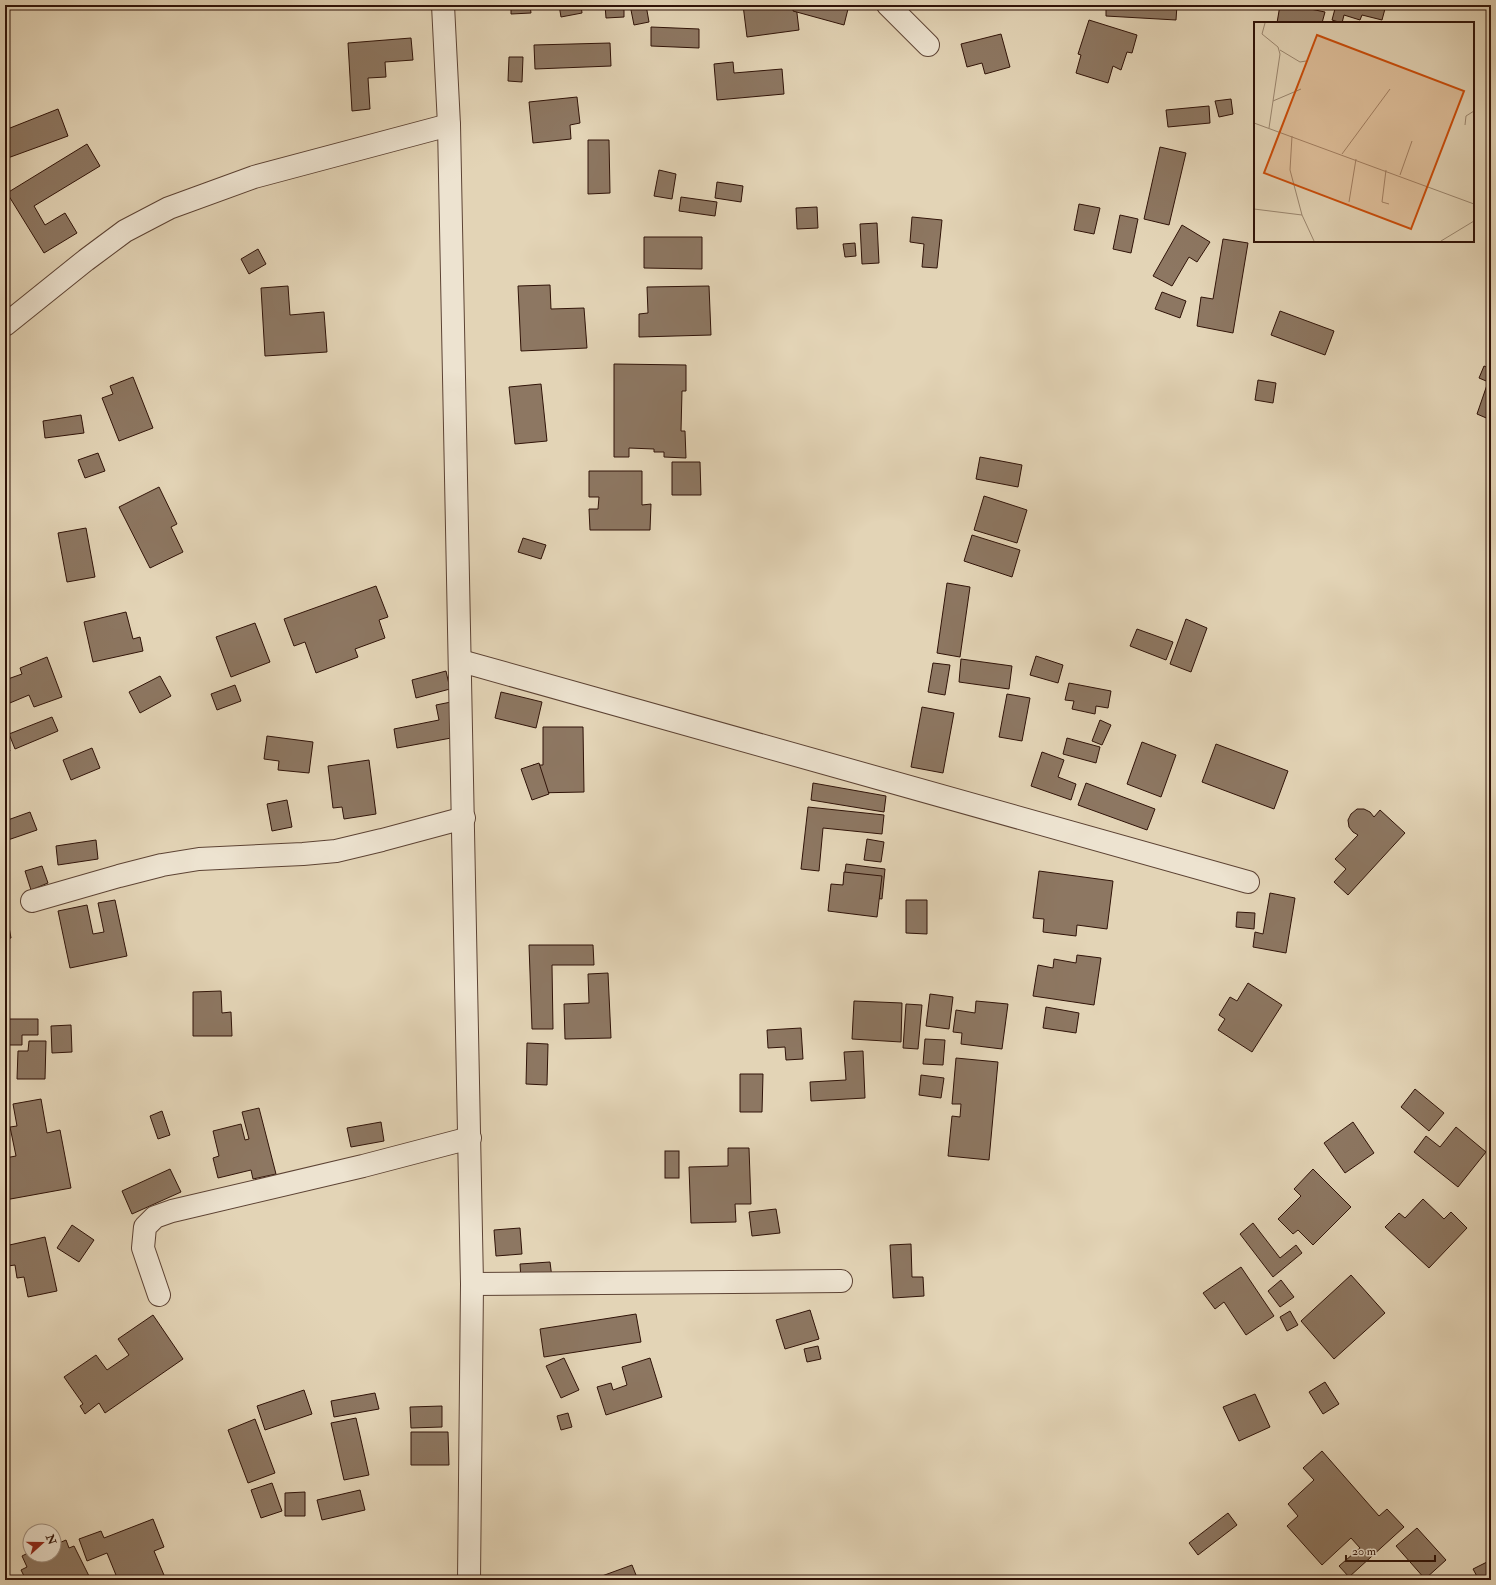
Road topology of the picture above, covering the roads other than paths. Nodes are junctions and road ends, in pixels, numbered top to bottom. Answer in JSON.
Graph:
{"nodes":[{"id":1,"x":443,"y":5,"type":"edge"},
{"id":2,"x":888,"y":5,"type":"edge"},
{"id":3,"x":928,"y":45,"type":"dead end"},
{"id":4,"x":449,"y":125,"type":"junction"},
{"id":5,"x":5,"y":325,"type":"edge"},
{"id":6,"x":461,"y":661,"type":"junction"},
{"id":7,"x":464,"y":818,"type":"junction"},
{"id":8,"x":1248,"y":882,"type":"dead end"},
{"id":9,"x":32,"y":901,"type":"dead end"},
{"id":10,"x":470,"y":1138,"type":"junction"},
{"id":11,"x":841,"y":1280,"type":"dead end"},
{"id":12,"x":472,"y":1284,"type":"junction"},
{"id":13,"x":159,"y":1295,"type":"dead end"},
{"id":14,"x":468,"y":1580,"type":"edge"}],
"edges":[{"from":1,"to":4,"type":"street"},
{"from":2,"to":3,"type":"street"},
{"from":4,"to":5,"type":"street"},
{"from":4,"to":6,"type":"street"},
{"from":6,"to":7,"type":"street"},
{"from":6,"to":8,"type":"street"},
{"from":7,"to":9,"type":"street"},
{"from":7,"to":10,"type":"street"},
{"from":10,"to":12,"type":"street"},
{"from":10,"to":13,"type":"street"},
{"from":11,"to":12,"type":"street"},
{"from":12,"to":14,"type":"street"}]}
